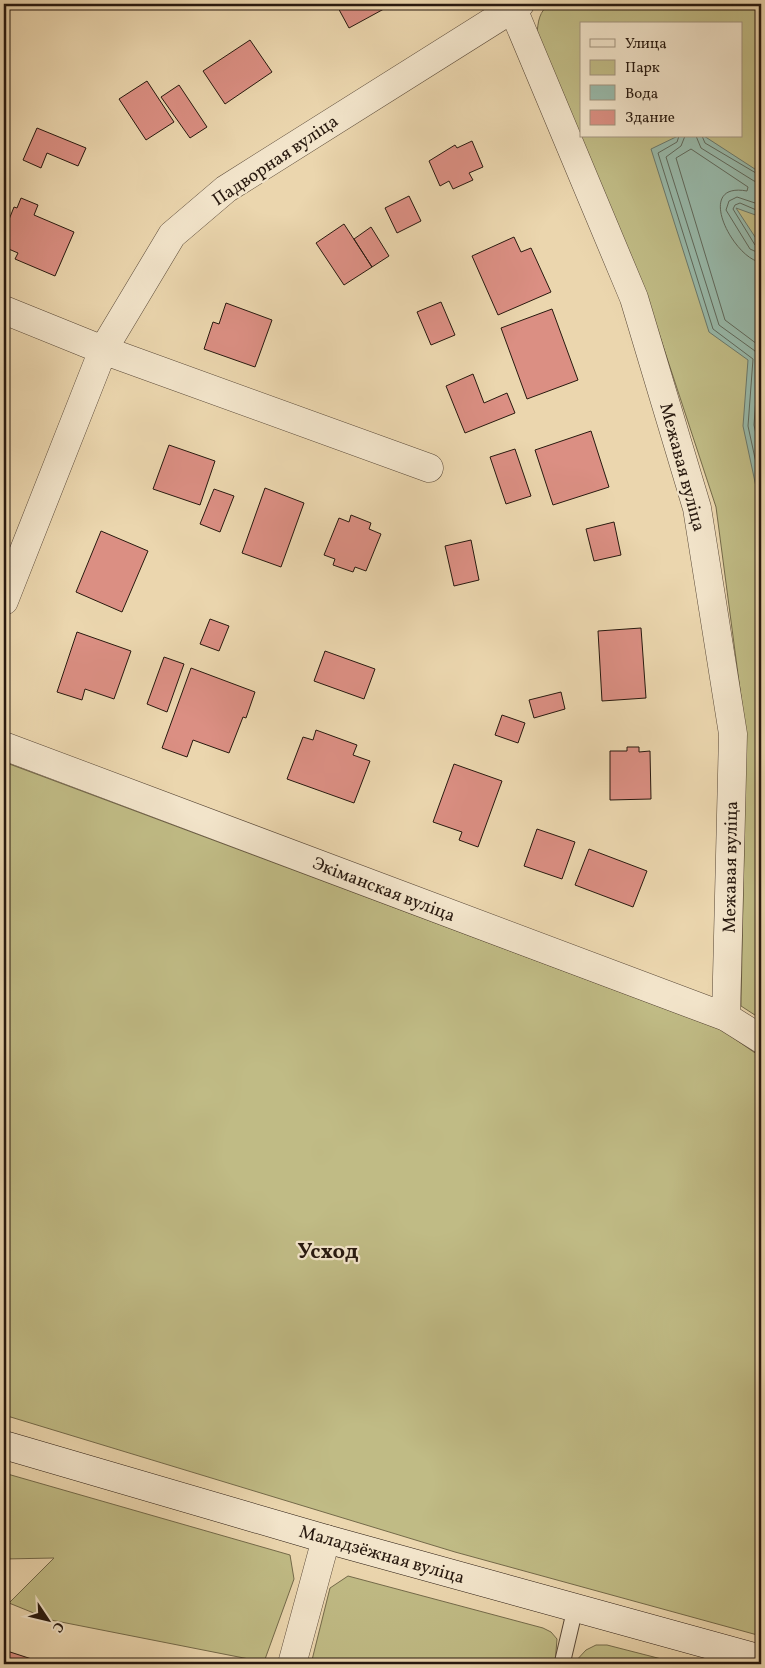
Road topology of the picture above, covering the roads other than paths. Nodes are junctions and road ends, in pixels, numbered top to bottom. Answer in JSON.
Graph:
{"nodes":[{"id":1,"x":515,"y":5,"type":"edge"},
{"id":2,"x":4,"y":310,"type":"edge"},
{"id":3,"x":103,"y":350,"type":"junction"},
{"id":4,"x":430,"y":468,"type":"dead end"},
{"id":5,"x":4,"y":601,"type":"edge"},
{"id":6,"x":4,"y":746,"type":"edge"},
{"id":7,"x":726,"y":1017,"type":"junction"},
{"id":8,"x":761,"y":1039,"type":"edge"},
{"id":9,"x":4,"y":1445,"type":"edge"},
{"id":10,"x":326,"y":1539,"type":"junction"},
{"id":11,"x":575,"y":1609,"type":"junction"},
{"id":12,"x":761,"y":1659,"type":"edge"},
{"id":13,"x":292,"y":1664,"type":"edge"},
{"id":14,"x":562,"y":1664,"type":"edge"}],
"edges":[{"from":1,"to":3,"type":"street","name":"Падворная вуліца"},
{"from":1,"to":7,"type":"street","name":"Межавая вуліца"},
{"from":2,"to":3,"type":"street"},
{"from":3,"to":4,"type":"street"},
{"from":3,"to":5,"type":"street","name":"Падворная вуліца"},
{"from":6,"to":7,"type":"street","name":"Экіманская вуліца"},
{"from":7,"to":8,"type":"street","name":"Экіманская вуліца"},
{"from":9,"to":10,"type":"street","name":"Маладзёжная вуліца"},
{"from":10,"to":11,"type":"street","name":"Маладзёжная вуліца"},
{"from":10,"to":13,"type":"street"},
{"from":11,"to":12,"type":"street","name":"Маладзёжная вуліца"},
{"from":11,"to":14,"type":"lane"}]}
